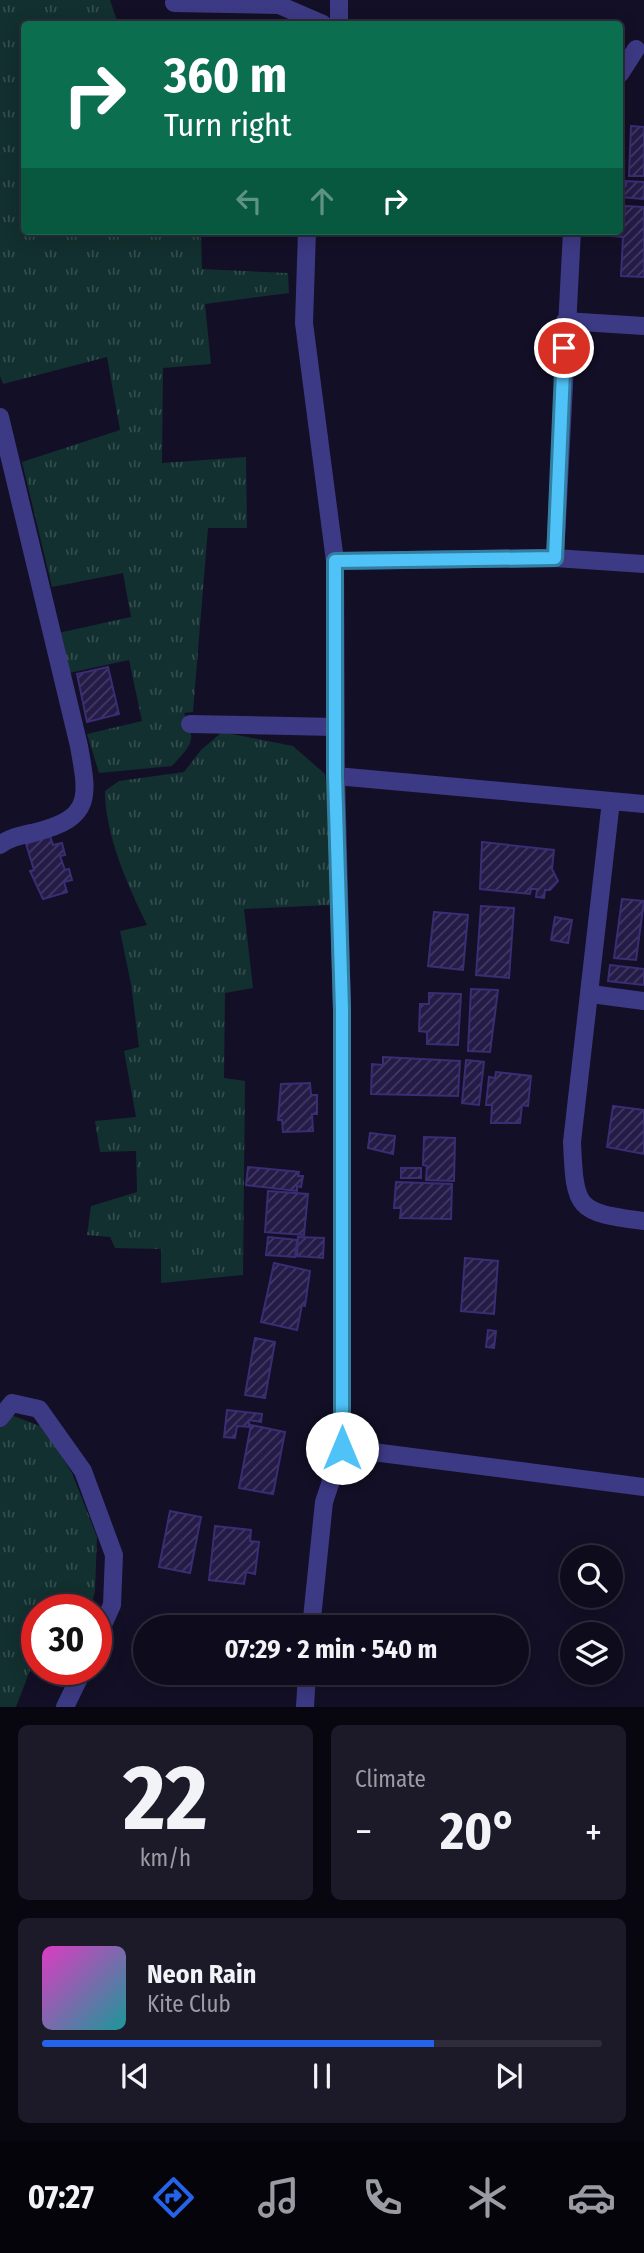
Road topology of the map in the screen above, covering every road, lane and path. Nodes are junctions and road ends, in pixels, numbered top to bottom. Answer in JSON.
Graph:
{"nodes":[{"id":1,"x":339,"y":0,"type":"edge"},
{"id":2,"x":174,"y":3,"type":"dead end"},
{"id":3,"x":318,"y":21,"type":"edge"},
{"id":4,"x":339,"y":21,"type":"edge"},
{"id":5,"x":633,"y":50,"type":"edge"},
{"id":6,"x":623,"y":68,"type":"edge"},
{"id":7,"x":307,"y":235,"type":"edge"},
{"id":8,"x":572,"y":235,"type":"edge"},
{"id":9,"x":565,"y":321,"type":"junction"},
{"id":10,"x":644,"y":326,"type":"edge"},
{"id":11,"x":0,"y":416,"type":"edge"},
{"id":12,"x":555,"y":558,"type":"junction"},
{"id":13,"x":335,"y":561,"type":"junction"},
{"id":14,"x":644,"y":564,"type":"edge"},
{"id":15,"x":190,"y":724,"type":"dead end"},
{"id":16,"x":335,"y":727,"type":"junction"},
{"id":17,"x":335,"y":776,"type":"junction"},
{"id":18,"x":611,"y":801,"type":"junction"},
{"id":19,"x":644,"y":804,"type":"edge"},
{"id":20,"x":0,"y":845,"type":"edge"},
{"id":21,"x":591,"y":994,"type":"junction"},
{"id":22,"x":644,"y":1001,"type":"edge"},
{"id":23,"x":644,"y":1221,"type":"edge"},
{"id":24,"x":6,"y":1402,"type":"edge"},
{"id":25,"x":0,"y":1418,"type":"edge"},
{"id":26,"x":342,"y":1448,"type":"junction"},
{"id":27,"x":644,"y":1487,"type":"edge"},
{"id":28,"x":112,"y":1605,"type":"edge"},
{"id":29,"x":312,"y":1615,"type":"edge"},
{"id":30,"x":76,"y":1685,"type":"edge"},
{"id":31,"x":306,"y":1685,"type":"edge"},
{"id":32,"x":65,"y":1707,"type":"edge"},
{"id":33,"x":305,"y":1707,"type":"edge"}],
"edges":[{"from":1,"to":4,"type":"street"},
{"from":2,"to":3,"type":"street"},
{"from":5,"to":6,"type":"street"},
{"from":7,"to":13,"type":"street"},
{"from":8,"to":9,"type":"street"},
{"from":9,"to":10,"type":"street"},
{"from":9,"to":12,"type":"street"},
{"from":11,"to":20,"type":"street"},
{"from":12,"to":13,"type":"street"},
{"from":12,"to":14,"type":"street"},
{"from":13,"to":16,"type":"street"},
{"from":15,"to":16,"type":"street"},
{"from":16,"to":17,"type":"street"},
{"from":17,"to":18,"type":"street"},
{"from":17,"to":26,"type":"street"},
{"from":18,"to":19,"type":"street"},
{"from":18,"to":21,"type":"street"},
{"from":21,"to":22,"type":"street"},
{"from":21,"to":23,"type":"street"},
{"from":24,"to":25,"type":"street"},
{"from":24,"to":28,"type":"street"},
{"from":26,"to":27,"type":"street"},
{"from":26,"to":29,"type":"street"},
{"from":30,"to":32,"type":"street"},
{"from":31,"to":33,"type":"street"}]}
